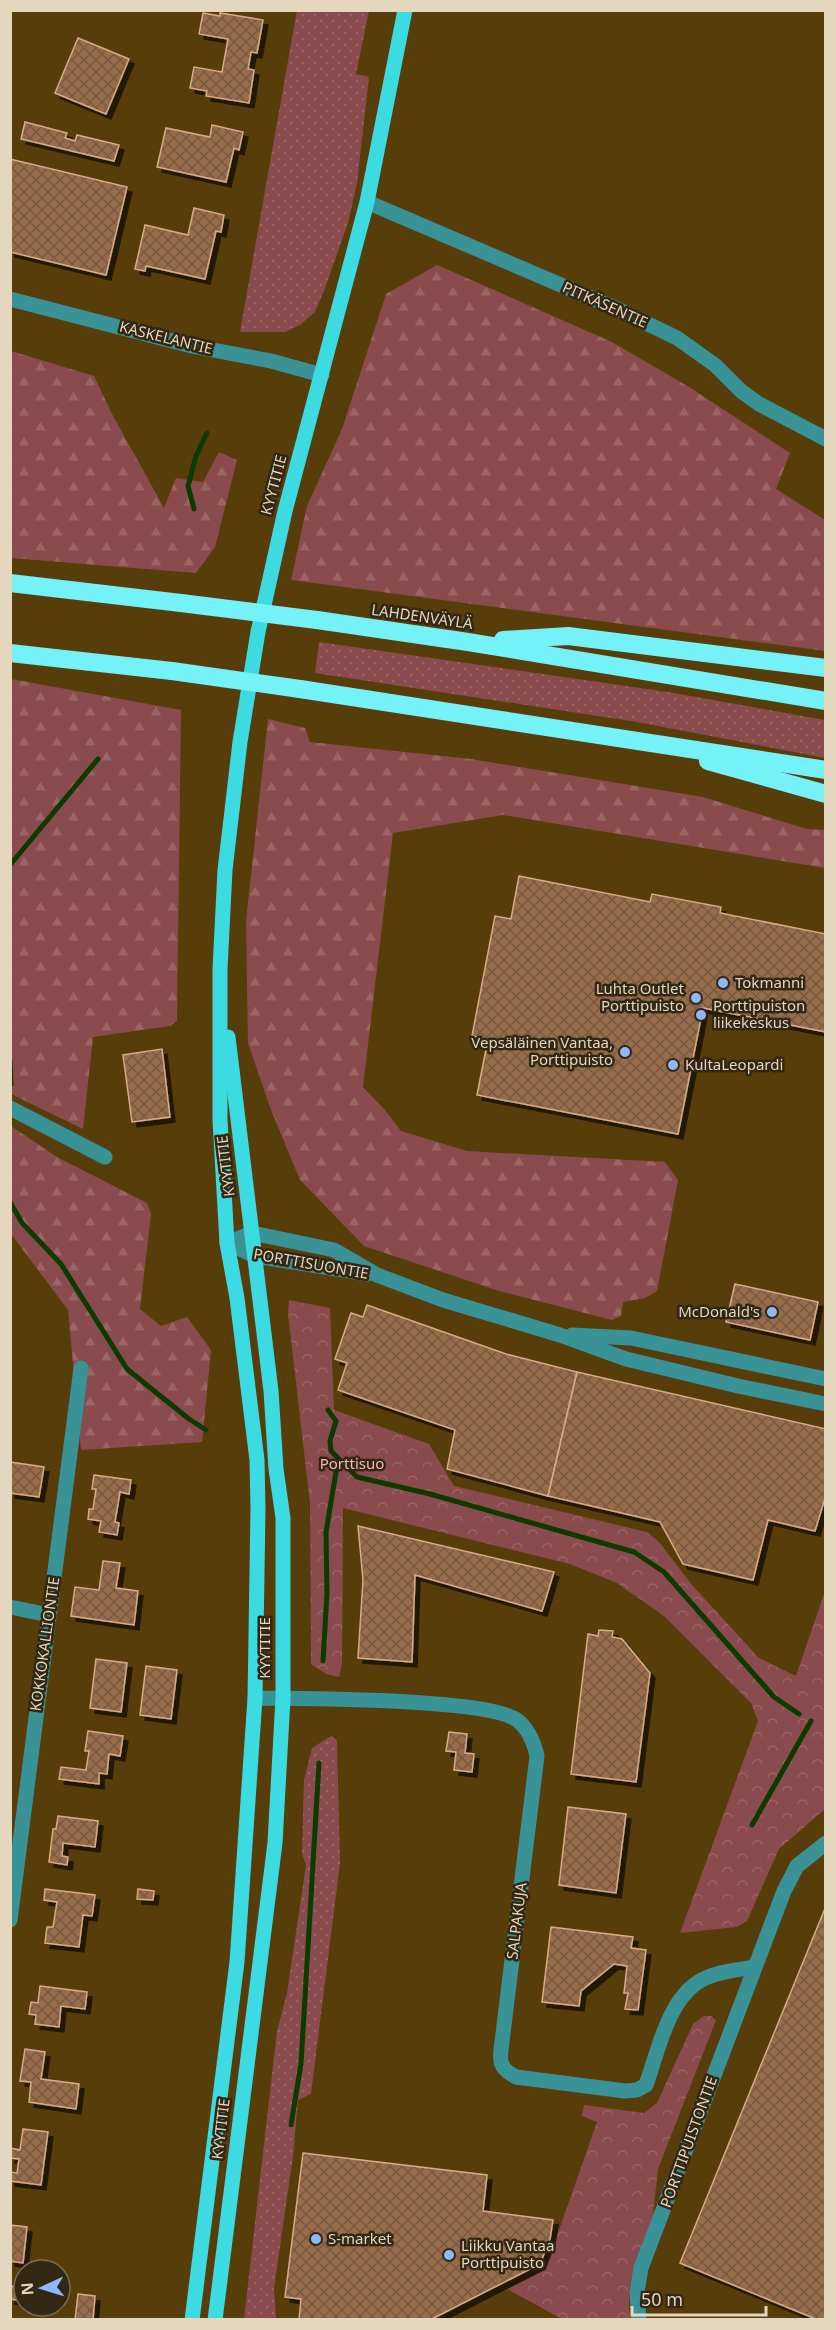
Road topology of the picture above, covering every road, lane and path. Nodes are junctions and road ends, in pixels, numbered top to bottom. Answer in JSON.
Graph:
{"nodes":[{"id":1,"x":405,"y":10,"type":"edge"},
{"id":2,"x":367,"y":202,"type":"junction"},
{"id":3,"x":10,"y":299,"type":"edge"},
{"id":4,"x":322,"y":375,"type":"junction"},
{"id":5,"x":825,"y":439,"type":"edge"},
{"id":6,"x":10,"y":583,"type":"edge"},
{"id":7,"x":468,"y":642,"type":"junction"},
{"id":8,"x":10,"y":653,"type":"edge"},
{"id":9,"x":825,"y":668,"type":"edge"},
{"id":10,"x":825,"y":700,"type":"edge"},
{"id":11,"x":641,"y":741,"type":"junction"},
{"id":12,"x":825,"y":770,"type":"edge"},
{"id":13,"x":825,"y":794,"type":"edge"},
{"id":14,"x":221,"y":975,"type":"junction"},
{"id":15,"x":10,"y":1108,"type":"edge"},
{"id":16,"x":105,"y":1157,"type":"dead end"},
{"id":17,"x":252,"y":1233,"type":"junction"},
{"id":18,"x":227,"y":1244,"type":"junction"},
{"id":19,"x":255,"y":1256,"type":"junction"},
{"id":20,"x":377,"y":1275,"type":"junction"},
{"id":21,"x":560,"y":1335,"type":"junction"},
{"id":22,"x":81,"y":1368,"type":"dead end"},
{"id":23,"x":825,"y":1379,"type":"edge"},
{"id":24,"x":825,"y":1404,"type":"edge"},
{"id":25,"x":10,"y":1607,"type":"edge"},
{"id":26,"x":49,"y":1615,"type":"junction"},
{"id":27,"x":255,"y":1698,"type":"junction"},
{"id":28,"x":283,"y":1698,"type":"junction"},
{"id":29,"x":825,"y":1843,"type":"edge"},
{"id":30,"x":10,"y":1920,"type":"edge"},
{"id":31,"x":753,"y":1967,"type":"junction"},
{"id":32,"x":192,"y":2319,"type":"edge"},
{"id":33,"x":215,"y":2319,"type":"edge"},
{"id":34,"x":639,"y":2319,"type":"edge"}],
"edges":[{"from":1,"to":2,"type":"main road","name":"KYYTITIE"},
{"from":2,"to":4,"type":"main road","name":"KYYTITIE"},
{"from":2,"to":5,"type":"street","name":"PITKÄSENTIE"},
{"from":3,"to":4,"type":"street","name":"KASKELANTIE"},
{"from":4,"to":14,"type":"main road","name":"KYYTITIE"},
{"from":6,"to":7,"type":"highway","name":"LAHDENVÄYLÄ","bridge":true},
{"from":7,"to":9,"type":"highway"},
{"from":7,"to":10,"type":"highway","name":"LAHDENVÄYLÄ"},
{"from":8,"to":11,"type":"highway","bridge":true},
{"from":11,"to":12,"type":"highway"},
{"from":11,"to":13,"type":"highway"},
{"from":14,"to":17,"type":"main road","name":"KYYTITIE"},
{"from":14,"to":18,"type":"main road","name":"KYYTITIE"},
{"from":15,"to":16,"type":"street"},
{"from":17,"to":18,"type":"street","name":"PORTTISUONTIE"},
{"from":17,"to":19,"type":"main road","name":"KYYTITIE"},
{"from":17,"to":20,"type":"street","name":"PORTTISUONTIE"},
{"from":18,"to":19,"type":"street","name":"PORTTISUONTIE"},
{"from":18,"to":27,"type":"main road","name":"KYYTITIE"},
{"from":19,"to":20,"type":"street","name":"PORTTISUONTIE"},
{"from":19,"to":28,"type":"main road","name":"KYYTITIE"},
{"from":20,"to":21,"type":"street","name":"PORTTISUONTIE"},
{"from":21,"to":23,"type":"street","name":"PORTTISUONTIE"},
{"from":21,"to":24,"type":"street","name":"PORTTISUONTIE"},
{"from":22,"to":26,"type":"street","name":"KOKKOKALLIONTIE"},
{"from":25,"to":26,"type":"street"},
{"from":26,"to":30,"type":"street","name":"KOKKOKALLIONTIE"},
{"from":27,"to":28,"type":"street","name":"SALPAKUJA"},
{"from":27,"to":32,"type":"main road","name":"KYYTITIE"},
{"from":28,"to":31,"type":"street","name":"SALPAKUJA"},
{"from":28,"to":33,"type":"main road","name":"KYYTITIE"},
{"from":29,"to":31,"type":"street"},
{"from":31,"to":34,"type":"street","name":"PORTTIPUISTONTIE"}]}
